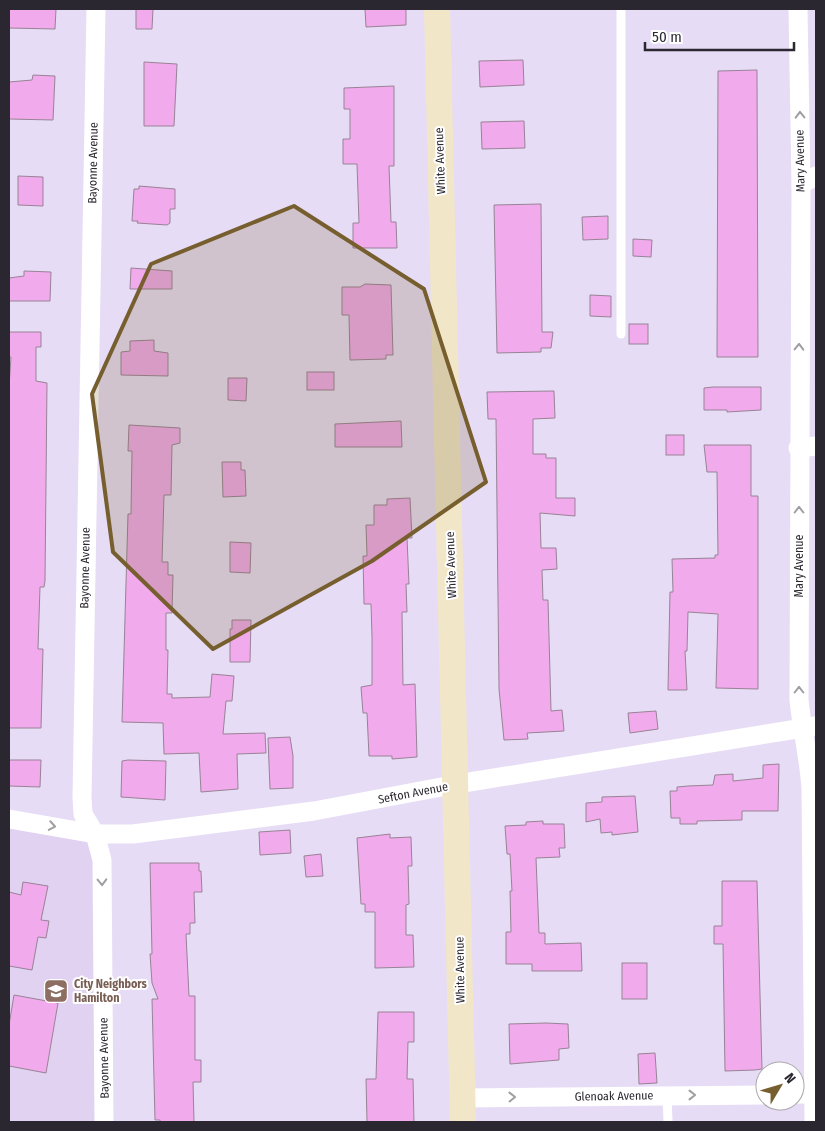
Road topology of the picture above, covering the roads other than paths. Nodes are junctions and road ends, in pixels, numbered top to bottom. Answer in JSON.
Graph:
{"nodes":[{"id":1,"x":96,"y":9,"type":"edge"},
{"id":2,"x":437,"y":9,"type":"edge"},
{"id":3,"x":621,"y":9,"type":"edge"},
{"id":4,"x":798,"y":9,"type":"edge"},
{"id":5,"x":809,"y":180,"type":"edge"},
{"id":6,"x":621,"y":334,"type":"dead end"},
{"id":7,"x":807,"y":447,"type":"edge"},
{"id":8,"x":809,"y":728,"type":"edge"},
{"id":9,"x":457,"y":784,"type":"junction"},
{"id":10,"x":9,"y":819,"type":"edge"},
{"id":11,"x":95,"y":834,"type":"junction"},
{"id":12,"x":814,"y":974,"type":"edge"},
{"id":13,"x":805,"y":1082,"type":"edge"},
{"id":14,"x":755,"y":1094,"type":"edge"},
{"id":15,"x":667,"y":1095,"type":"junction"},
{"id":16,"x":805,"y":1097,"type":"edge"},
{"id":17,"x":463,"y":1110,"type":"edge"},
{"id":18,"x":104,"y":1122,"type":"edge"},
{"id":19,"x":668,"y":1122,"type":"edge"},
{"id":20,"x":814,"y":1122,"type":"edge"}],
"edges":[{"from":1,"to":11,"type":"street","name":"Bayonne Avenue"},
{"from":2,"to":9,"type":"street","name":"White Avenue"},
{"from":3,"to":6,"type":"lane"},
{"from":5,"to":4,"type":"street","name":"Mary Avenue","one_way":true},
{"from":7,"to":5,"type":"street","name":"Mary Avenue","one_way":true},
{"from":8,"to":7,"type":"street","name":"Mary Avenue","one_way":true},
{"from":8,"to":9,"type":"street","name":"Sefton Avenue"},
{"from":8,"to":12,"type":"street","name":"Mary Avenue"},
{"from":9,"to":11,"type":"street","name":"Sefton Avenue"},
{"from":9,"to":17,"type":"street","name":"White Avenue"},
{"from":10,"to":11,"type":"street","name":"Sefton Avenue","one_way":true},
{"from":11,"to":18,"type":"street","name":"Bayonne Avenue","one_way":true},
{"from":12,"to":13,"type":"street","name":"Mary Avenue"},
{"from":15,"to":14,"type":"street","name":"Glenoak Avenue","one_way":true},
{"from":17,"to":15,"type":"street","name":"Glenoak Avenue","one_way":true},
{"from":15,"to":19,"type":"lane"},
{"from":16,"to":20,"type":"street","name":"Mary Avenue"}]}
